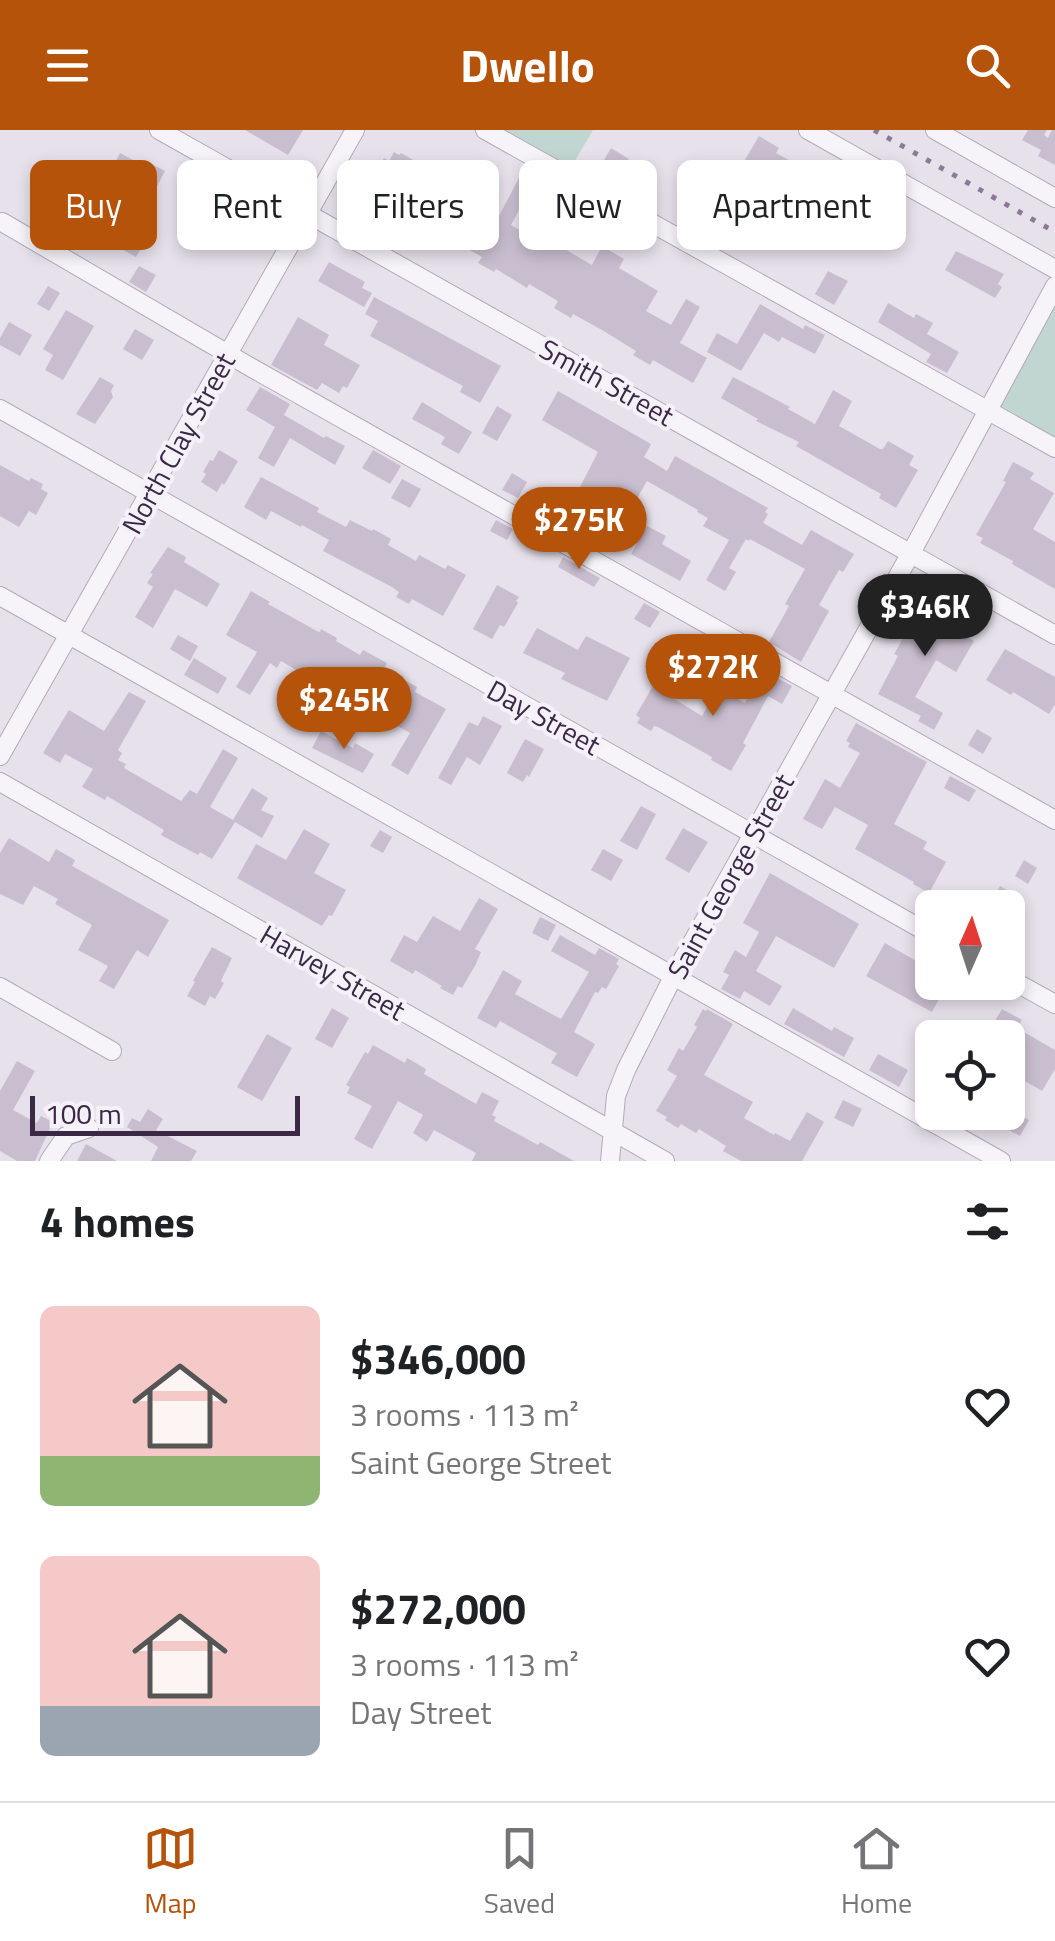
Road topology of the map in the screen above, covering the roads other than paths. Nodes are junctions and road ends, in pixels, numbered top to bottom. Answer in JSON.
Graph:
{"nodes":[{"id":1,"x":159,"y":130,"type":"edge"},
{"id":2,"x":355,"y":130,"type":"edge"},
{"id":3,"x":485,"y":130,"type":"edge"},
{"id":4,"x":808,"y":130,"type":"edge"},
{"id":5,"x":935,"y":130,"type":"edge"},
{"id":6,"x":212,"y":160,"type":"edge"},
{"id":7,"x":317,"y":198,"type":"edge"},
{"id":8,"x":1055,"y":198,"type":"edge"},
{"id":9,"x":317,"y":219,"type":"edge"},
{"id":10,"x":2,"y":222,"type":"edge"},
{"id":11,"x":287,"y":250,"type":"edge"},
{"id":12,"x":1055,"y":269,"type":"edge"},
{"id":13,"x":1055,"y":286,"type":"edge"},
{"id":14,"x":228,"y":353,"type":"junction"},
{"id":15,"x":987,"y":409,"type":"junction"},
{"id":16,"x":0,"y":410,"type":"edge"},
{"id":17,"x":1055,"y":448,"type":"edge"},
{"id":18,"x":149,"y":494,"type":"junction"},
{"id":19,"x":911,"y":554,"type":"junction"},
{"id":20,"x":0,"y":596,"type":"edge"},
{"id":21,"x":1055,"y":634,"type":"edge"},
{"id":22,"x":69,"y":636,"type":"junction"},
{"id":23,"x":831,"y":694,"type":"junction"},
{"id":24,"x":0,"y":756,"type":"edge"},
{"id":25,"x":0,"y":782,"type":"edge"},
{"id":26,"x":1055,"y":820,"type":"edge"},
{"id":27,"x":752,"y":834,"type":"junction"},
{"id":28,"x":915,"y":926,"type":"edge"},
{"id":29,"x":674,"y":976,"type":"junction"},
{"id":30,"x":0,"y":987,"type":"edge"},
{"id":31,"x":1025,"y":987,"type":"edge"},
{"id":32,"x":1055,"y":1004,"type":"edge"},
{"id":33,"x":112,"y":1051,"type":"dead end"},
{"id":34,"x":89,"y":1128,"type":"dead end"},
{"id":35,"x":612,"y":1130,"type":"junction"},
{"id":36,"x":49,"y":1161,"type":"edge"},
{"id":37,"x":610,"y":1161,"type":"edge"},
{"id":38,"x":665,"y":1161,"type":"edge"},
{"id":39,"x":1001,"y":1161,"type":"edge"}],
"edges":[{"from":1,"to":6,"type":"street","name":"Smith Street"},
{"from":2,"to":7,"type":"street","name":"North Clay Street"},
{"from":3,"to":15,"type":"street"},
{"from":4,"to":12,"type":"street"},
{"from":5,"to":8,"type":"street"},
{"from":9,"to":19,"type":"street","name":"Smith Street"},
{"from":10,"to":14,"type":"street"},
{"from":11,"to":14,"type":"street","name":"North Clay Street"},
{"from":13,"to":15,"type":"street","name":"Saint George Street"},
{"from":14,"to":18,"type":"street","name":"North Clay Street"},
{"from":14,"to":23,"type":"street"},
{"from":15,"to":17,"type":"street"},
{"from":15,"to":19,"type":"street","name":"Saint George Street"},
{"from":16,"to":18,"type":"street","name":"Day Street"},
{"from":18,"to":22,"type":"street","name":"North Clay Street"},
{"from":18,"to":27,"type":"street","name":"Day Street"},
{"from":19,"to":21,"type":"street","name":"Smith Street"},
{"from":19,"to":23,"type":"street","name":"Saint George Street"},
{"from":20,"to":22,"type":"street"},
{"from":22,"to":24,"type":"street","name":"North Clay Street"},
{"from":22,"to":29,"type":"street"},
{"from":23,"to":26,"type":"street"},
{"from":23,"to":27,"type":"street","name":"Saint George Street"},
{"from":25,"to":35,"type":"street","name":"Harvey Street"},
{"from":27,"to":28,"type":"street","name":"Day Street"},
{"from":27,"to":29,"type":"street","name":"Saint George Street"},
{"from":29,"to":35,"type":"street","name":"Saint George Street"},
{"from":29,"to":39,"type":"street"},
{"from":30,"to":33,"type":"street"},
{"from":31,"to":32,"type":"street"},
{"from":34,"to":36,"type":"street"},
{"from":35,"to":37,"type":"street","name":"Saint George Street"},
{"from":35,"to":38,"type":"street","name":"Harvey Street"}]}
